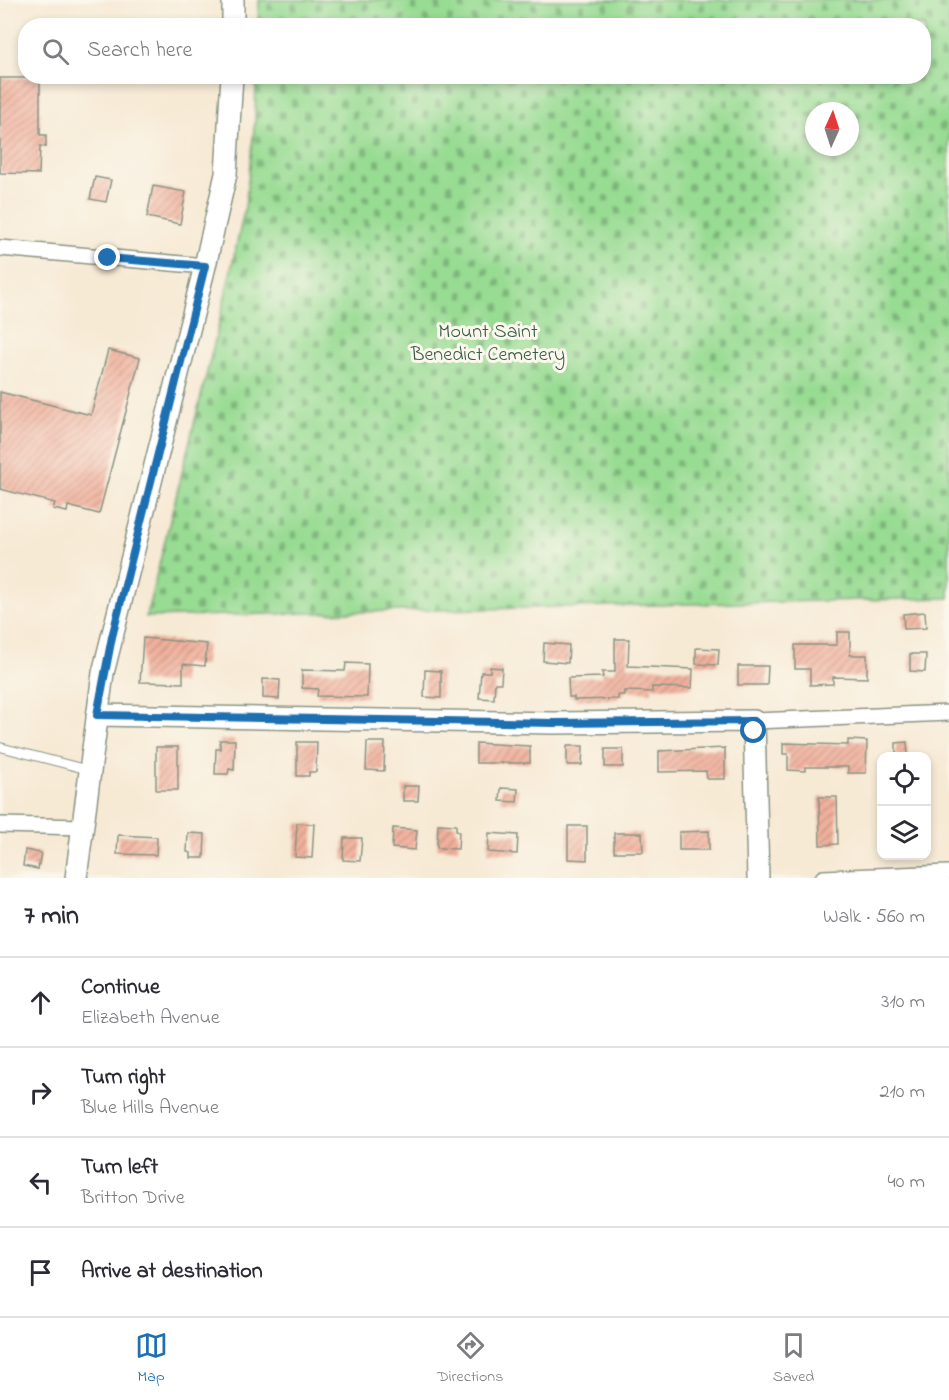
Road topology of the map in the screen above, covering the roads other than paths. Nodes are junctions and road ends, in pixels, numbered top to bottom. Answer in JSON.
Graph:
{"nodes":[{"id":1,"x":233,"y":0,"type":"edge"},
{"id":2,"x":233,"y":18,"type":"edge"},
{"id":3,"x":231,"y":84,"type":"edge"},
{"id":4,"x":0,"y":248,"type":"edge"},
{"id":5,"x":205,"y":266,"type":"junction"},
{"id":6,"x":949,"y":713,"type":"edge"},
{"id":7,"x":97,"y":715,"type":"junction"},
{"id":8,"x":754,"y":721,"type":"junction"},
{"id":9,"x":0,"y":747,"type":"edge"},
{"id":10,"x":89,"y":770,"type":"junction"},
{"id":11,"x":0,"y":825,"type":"edge"},
{"id":12,"x":82,"y":826,"type":"junction"},
{"id":13,"x":949,"y":873,"type":"edge"},
{"id":14,"x":77,"y":878,"type":"edge"},
{"id":15,"x":758,"y":878,"type":"edge"},
{"id":16,"x":823,"y":878,"type":"edge"}],
"edges":[{"from":1,"to":2,"type":"main road"},
{"from":3,"to":5,"type":"main road"},
{"from":4,"to":5,"type":"street"},
{"from":5,"to":7,"type":"main road"},
{"from":6,"to":8,"type":"street"},
{"from":7,"to":8,"type":"main road"},
{"from":7,"to":10,"type":"main road"},
{"from":8,"to":15,"type":"main road"},
{"from":9,"to":10,"type":"lane"},
{"from":10,"to":12,"type":"main road"},
{"from":11,"to":12,"type":"street"},
{"from":12,"to":14,"type":"main road"},
{"from":13,"to":16,"type":"street"}]}
